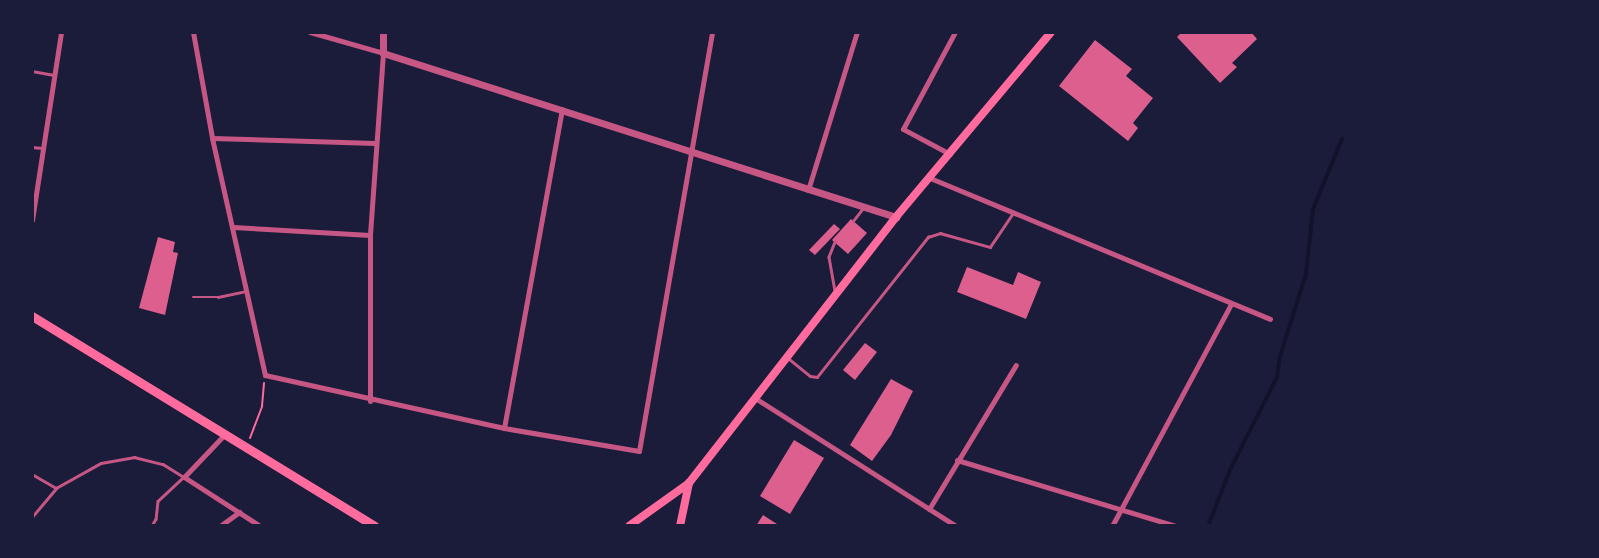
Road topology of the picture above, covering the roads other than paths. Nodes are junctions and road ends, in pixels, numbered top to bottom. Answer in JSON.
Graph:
{"nodes":[{"id":1,"x":61,"y":32,"type":"edge"},
{"id":2,"x":193,"y":32,"type":"edge"},
{"id":3,"x":310,"y":32,"type":"edge"},
{"id":4,"x":383,"y":32,"type":"edge"},
{"id":5,"x":712,"y":32,"type":"edge"},
{"id":6,"x":857,"y":32,"type":"edge"},
{"id":7,"x":955,"y":32,"type":"edge"},
{"id":8,"x":1051,"y":32,"type":"edge"},
{"id":9,"x":382,"y":53,"type":"junction"},
{"id":10,"x":32,"y":71,"type":"edge"},
{"id":11,"x":55,"y":75,"type":"junction"},
{"id":12,"x":562,"y":110,"type":"junction"},
{"id":13,"x":212,"y":138,"type":"junction"},
{"id":14,"x":375,"y":143,"type":"junction"},
{"id":15,"x":32,"y":147,"type":"edge"},
{"id":16,"x":43,"y":148,"type":"junction"},
{"id":17,"x":691,"y":152,"type":"junction"},
{"id":18,"x":950,"y":154,"type":"junction"},
{"id":19,"x":930,"y":178,"type":"junction"},
{"id":20,"x":808,"y":190,"type":"junction"},
{"id":21,"x":864,"y":208,"type":"junction"},
{"id":22,"x":1013,"y":214,"type":"junction"},
{"id":23,"x":896,"y":217,"type":"junction"},
{"id":24,"x":32,"y":220,"type":"edge"},
{"id":25,"x":853,"y":220,"type":"dead end"},
{"id":26,"x":233,"y":227,"type":"junction"},
{"id":27,"x":370,"y":235,"type":"junction"},
{"id":28,"x":835,"y":242,"type":"dead end"},
{"id":29,"x":247,"y":291,"type":"junction"},
{"id":30,"x":836,"y":294,"type":"junction"},
{"id":31,"x":193,"y":297,"type":"dead end"},
{"id":32,"x":1230,"y":304,"type":"junction"},
{"id":33,"x":32,"y":316,"type":"edge"},
{"id":34,"x":1270,"y":319,"type":"dead end"},
{"id":35,"x":786,"y":358,"type":"junction"},
{"id":36,"x":1016,"y":365,"type":"dead end"},
{"id":37,"x":755,"y":398,"type":"junction"},
{"id":38,"x":370,"y":401,"type":"junction"},
{"id":39,"x":504,"y":428,"type":"junction"},
{"id":40,"x":225,"y":434,"type":"junction"},
{"id":41,"x":957,"y":460,"type":"junction"},
{"id":42,"x":32,"y":474,"type":"edge"},
{"id":43,"x":184,"y":477,"type":"junction"},
{"id":44,"x":689,"y":484,"type":"junction"},
{"id":45,"x":56,"y":488,"type":"junction"},
{"id":46,"x":930,"y":508,"type":"junction"},
{"id":47,"x":1122,"y":509,"type":"junction"},
{"id":48,"x":239,"y":512,"type":"junction"},
{"id":49,"x":32,"y":517,"type":"edge"},
{"id":50,"x":948,"y":520,"type":"junction"},
{"id":51,"x":152,"y":526,"type":"edge"},
{"id":52,"x":220,"y":526,"type":"edge"},
{"id":53,"x":260,"y":526,"type":"edge"},
{"id":54,"x":375,"y":526,"type":"edge"},
{"id":55,"x":629,"y":526,"type":"edge"},
{"id":56,"x":680,"y":526,"type":"edge"},
{"id":57,"x":944,"y":526,"type":"edge"},
{"id":58,"x":956,"y":526,"type":"edge"},
{"id":59,"x":1112,"y":526,"type":"edge"},
{"id":60,"x":1176,"y":526,"type":"edge"}],
"edges":[{"from":1,"to":11,"type":"street"},
{"from":2,"to":13,"type":"street"},
{"from":3,"to":9,"type":"street"},
{"from":4,"to":9,"type":"street"},
{"from":5,"to":17,"type":"street"},
{"from":6,"to":20,"type":"street"},
{"from":7,"to":18,"type":"street"},
{"from":8,"to":18,"type":"main road"},
{"from":9,"to":12,"type":"street"},
{"from":9,"to":14,"type":"street"},
{"from":10,"to":11,"type":"lane"},
{"from":11,"to":16,"type":"street"},
{"from":12,"to":17,"type":"street"},
{"from":12,"to":39,"type":"street"},
{"from":13,"to":14,"type":"street"},
{"from":13,"to":26,"type":"street"},
{"from":14,"to":27,"type":"street"},
{"from":15,"to":16,"type":"lane"},
{"from":16,"to":24,"type":"street"},
{"from":17,"to":20,"type":"street"},
{"from":17,"to":39,"type":"street"},
{"from":18,"to":19,"type":"main road"},
{"from":19,"to":22,"type":"street"},
{"from":19,"to":23,"type":"main road"},
{"from":20,"to":21,"type":"street"},
{"from":21,"to":23,"type":"street"},
{"from":21,"to":25,"type":"lane"},
{"from":22,"to":32,"type":"street"},
{"from":22,"to":35,"type":"lane"},
{"from":23,"to":30,"type":"main road"},
{"from":26,"to":27,"type":"street"},
{"from":26,"to":29,"type":"street"},
{"from":27,"to":38,"type":"street"},
{"from":28,"to":30,"type":"lane"},
{"from":29,"to":31,"type":"lane"},
{"from":29,"to":38,"type":"street"},
{"from":30,"to":35,"type":"main road"},
{"from":32,"to":34,"type":"street"},
{"from":32,"to":47,"type":"street"},
{"from":33,"to":40,"type":"highway"},
{"from":35,"to":37,"type":"main road"},
{"from":36,"to":41,"type":"street"},
{"from":37,"to":44,"type":"main road"},
{"from":37,"to":46,"type":"street"},
{"from":38,"to":39,"type":"street"},
{"from":40,"to":43,"type":"street"},
{"from":40,"to":54,"type":"highway"},
{"from":41,"to":46,"type":"street"},
{"from":41,"to":47,"type":"street"},
{"from":42,"to":45,"type":"lane"},
{"from":43,"to":45,"type":"lane"},
{"from":43,"to":48,"type":"street"},
{"from":43,"to":51,"type":"lane"},
{"from":44,"to":55,"type":"main road"},
{"from":44,"to":56,"type":"main road"},
{"from":45,"to":49,"type":"lane"},
{"from":46,"to":50,"type":"street"},
{"from":47,"to":59,"type":"street"},
{"from":47,"to":60,"type":"street"},
{"from":48,"to":52,"type":"street"},
{"from":48,"to":53,"type":"street"},
{"from":50,"to":57,"type":"street"},
{"from":50,"to":58,"type":"street"}]}
